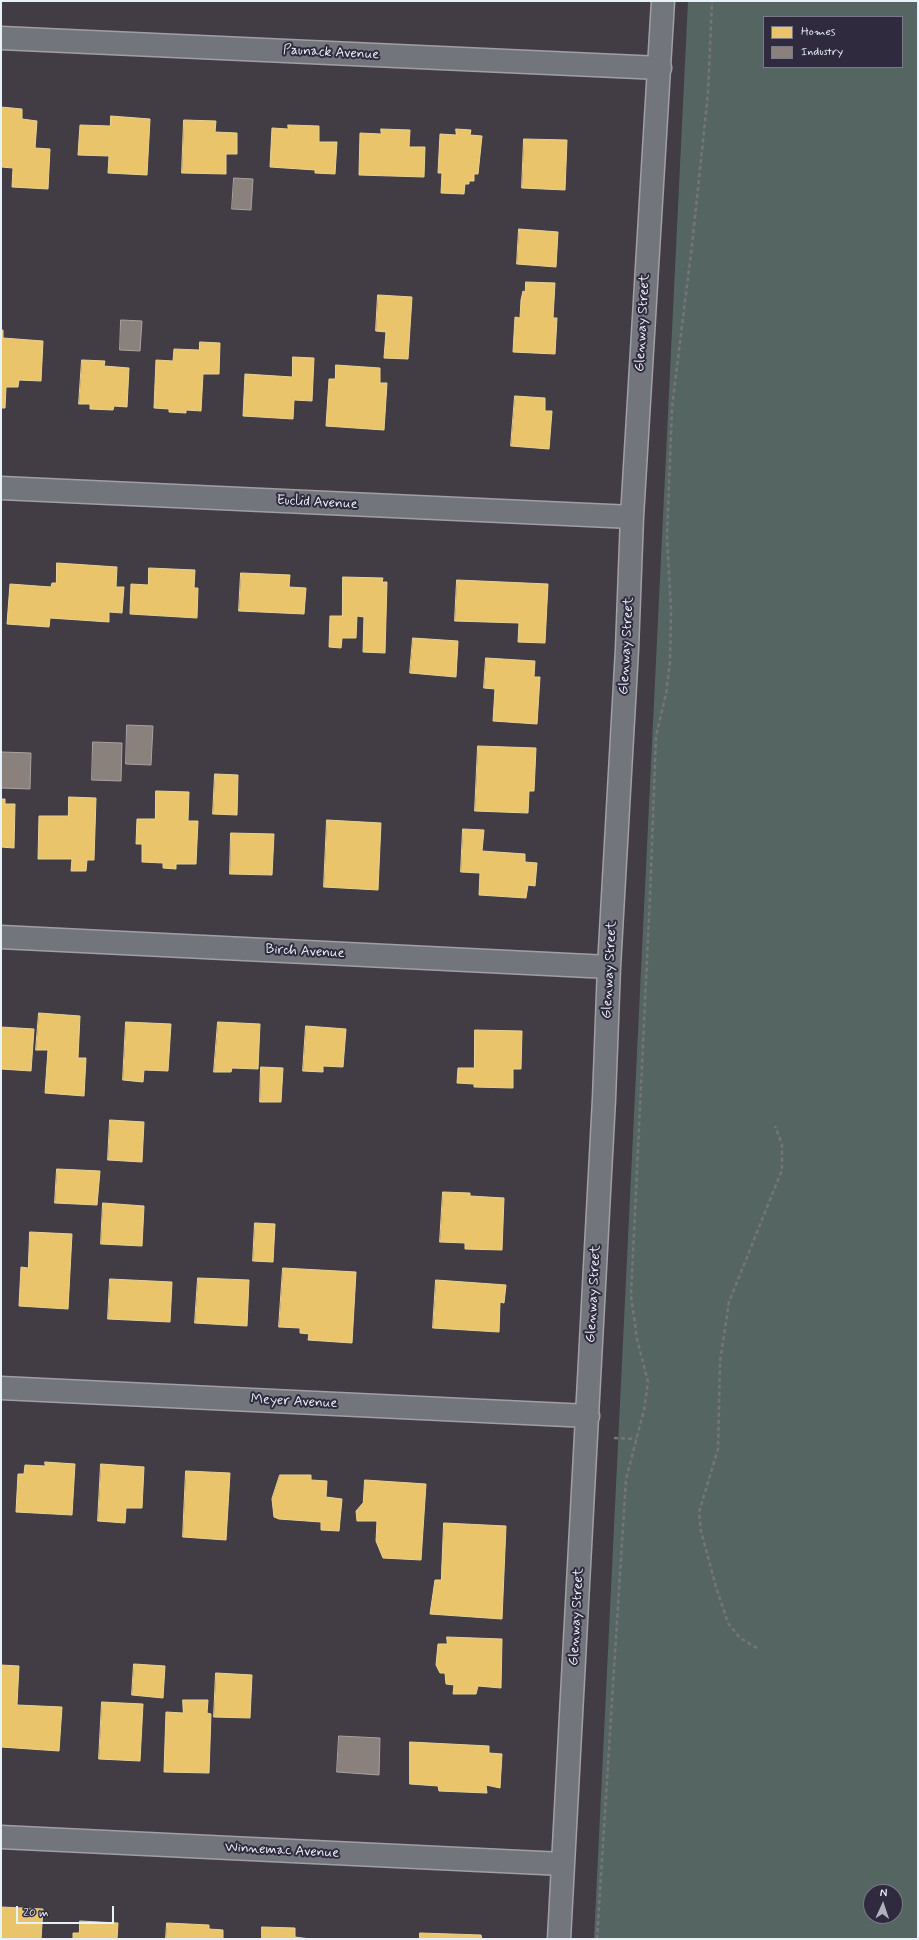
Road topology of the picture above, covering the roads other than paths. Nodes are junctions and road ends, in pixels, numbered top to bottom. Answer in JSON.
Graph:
{"nodes":[{"id":1,"x":663,"y":1,"type":"edge"},
{"id":2,"x":1,"y":38,"type":"edge"},
{"id":3,"x":660,"y":68,"type":"junction"},
{"id":4,"x":1,"y":488,"type":"edge"},
{"id":5,"x":632,"y":517,"type":"junction"},
{"id":6,"x":1,"y":937,"type":"edge"},
{"id":7,"x":609,"y":967,"type":"junction"},
{"id":8,"x":1,"y":1388,"type":"edge"},
{"id":9,"x":588,"y":1416,"type":"junction"},
{"id":10,"x":1,"y":1837,"type":"edge"},
{"id":11,"x":563,"y":1864,"type":"junction"},
{"id":12,"x":559,"y":1939,"type":"edge"}],
"edges":[{"from":1,"to":3,"type":"street","name":"Glenway Street"},
{"from":2,"to":3,"type":"street","name":"Paunack Avenue"},
{"from":3,"to":5,"type":"street","name":"Glenway Street"},
{"from":4,"to":5,"type":"street","name":"Euclid Avenue"},
{"from":5,"to":7,"type":"street","name":"Glenway Street"},
{"from":6,"to":7,"type":"street","name":"Birch Avenue"},
{"from":7,"to":9,"type":"street","name":"Glenway Street"},
{"from":8,"to":9,"type":"street","name":"Meyer Avenue"},
{"from":9,"to":11,"type":"street","name":"Glenway Street"},
{"from":10,"to":11,"type":"street","name":"Winnemac Avenue"},
{"from":11,"to":12,"type":"street","name":"Glenway Street"}]}
